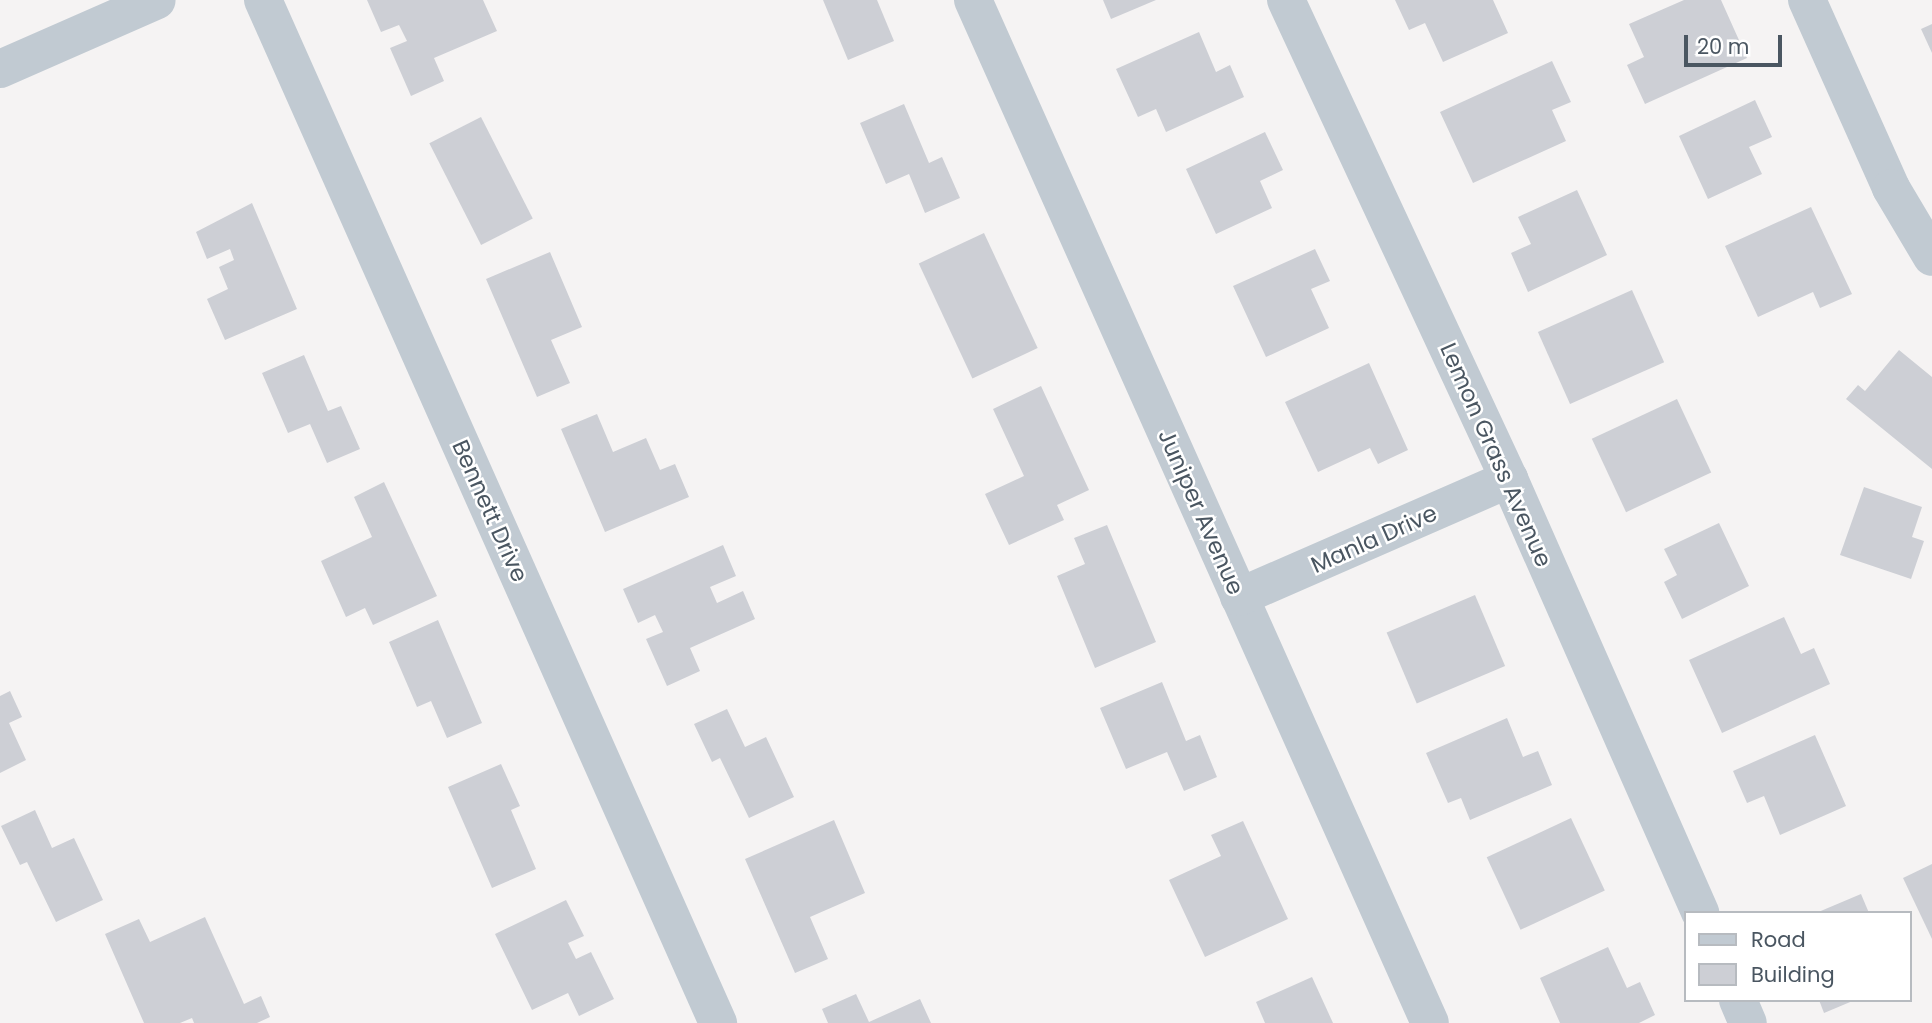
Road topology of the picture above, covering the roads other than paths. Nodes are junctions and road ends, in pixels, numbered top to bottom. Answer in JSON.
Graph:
{"nodes":[{"id":1,"x":157,"y":0,"type":"edge"},
{"id":2,"x":263,"y":0,"type":"edge"},
{"id":3,"x":973,"y":0,"type":"edge"},
{"id":4,"x":1286,"y":0,"type":"edge"},
{"id":5,"x":1807,"y":0,"type":"edge"},
{"id":6,"x":0,"y":69,"type":"edge"},
{"id":7,"x":1932,"y":257,"type":"edge"},
{"id":8,"x":1509,"y":479,"type":"junction"},
{"id":9,"x":1239,"y":597,"type":"junction"},
{"id":10,"x":1699,"y":911,"type":"edge"},
{"id":11,"x":1739,"y":1002,"type":"edge"},
{"id":12,"x":718,"y":1023,"type":"edge"},
{"id":13,"x":1430,"y":1023,"type":"edge"},
{"id":14,"x":1748,"y":1023,"type":"edge"}],
"edges":[{"from":1,"to":6,"type":"street"},
{"from":2,"to":12,"type":"street","name":"Bennett Drive"},
{"from":3,"to":9,"type":"street","name":"Juniper Avenue"},
{"from":4,"to":8,"type":"street","name":"Lemon Grass Avenue"},
{"from":5,"to":7,"type":"street"},
{"from":8,"to":9,"type":"street","name":"Manla Drive"},
{"from":8,"to":10,"type":"street","name":"Lemon Grass Avenue"},
{"from":9,"to":13,"type":"street","name":"Juniper Avenue"},
{"from":11,"to":14,"type":"street"}]}
